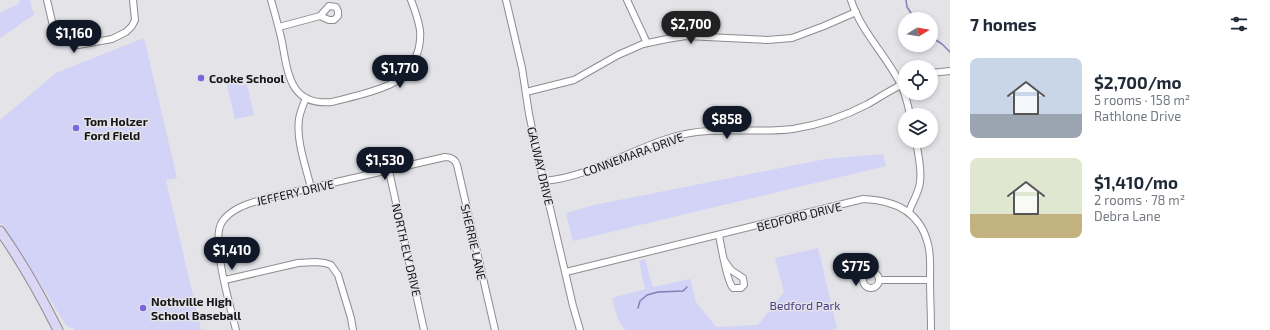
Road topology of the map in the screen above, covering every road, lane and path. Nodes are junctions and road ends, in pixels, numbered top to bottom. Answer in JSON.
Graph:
{"nodes":[{"id":1,"x":47,"y":0,"type":"edge"},
{"id":2,"x":133,"y":0,"type":"edge"},
{"id":3,"x":271,"y":0,"type":"edge"},
{"id":4,"x":411,"y":0,"type":"edge"},
{"id":5,"x":506,"y":0,"type":"edge"},
{"id":6,"x":627,"y":0,"type":"edge"},
{"id":7,"x":851,"y":0,"type":"edge"},
{"id":8,"x":856,"y":12,"type":"junction"},
{"id":9,"x":320,"y":16,"type":"dead end"},
{"id":10,"x":279,"y":27,"type":"junction"},
{"id":11,"x":647,"y":43,"type":"junction"},
{"id":12,"x":950,"y":71,"type":"edge"},
{"id":13,"x":938,"y":72,"type":"edge"},
{"id":14,"x":898,"y":77,"type":"edge"},
{"id":15,"x":898,"y":87,"type":"edge"},
{"id":16,"x":526,"y":92,"type":"junction"},
{"id":17,"x":306,"y":98,"type":"junction"},
{"id":18,"x":917,"y":148,"type":"edge"},
{"id":19,"x":450,"y":157,"type":"joint"},
{"id":20,"x":388,"y":171,"type":"junction"},
{"id":21,"x":544,"y":181,"type":"junction"},
{"id":22,"x":311,"y":188,"type":"junction"},
{"id":23,"x":909,"y":212,"type":"junction"},
{"id":24,"x":0,"y":231,"type":"edge"},
{"id":25,"x":718,"y":235,"type":"junction"},
{"id":26,"x":724,"y":260,"type":"junction"},
{"id":27,"x":566,"y":272,"type":"junction"},
{"id":28,"x":225,"y":280,"type":"junction"},
{"id":29,"x":879,"y":280,"type":"dead end"},
{"id":30,"x":930,"y":280,"type":"junction"},
{"id":31,"x":58,"y":330,"type":"edge"},
{"id":32,"x":236,"y":330,"type":"edge"},
{"id":33,"x":353,"y":330,"type":"edge"},
{"id":34,"x":424,"y":330,"type":"edge"},
{"id":35,"x":495,"y":330,"type":"edge"},
{"id":36,"x":580,"y":330,"type":"edge"},
{"id":37,"x":930,"y":330,"type":"edge"}],
"edges":[{"from":1,"to":2,"type":"street"},
{"from":3,"to":10,"type":"street"},
{"from":4,"to":17,"type":"street"},
{"from":5,"to":16,"type":"street","name":"GALWAY DRIVE"},
{"from":6,"to":11,"type":"street"},
{"from":7,"to":8,"type":"street"},
{"from":8,"to":11,"type":"street"},
{"from":8,"to":14,"type":"street"},
{"from":9,"to":10,"type":"street"},
{"from":10,"to":17,"type":"street"},
{"from":11,"to":16,"type":"street"},
{"from":12,"to":13,"type":"street"},
{"from":15,"to":21,"type":"street","name":"CONNEMARA DRIVE"},
{"from":16,"to":21,"type":"street","name":"GALWAY DRIVE"},
{"from":17,"to":22,"type":"street"},
{"from":18,"to":23,"type":"street"},
{"from":19,"to":20,"type":"street","name":"JEFFERY DRIVE"},
{"from":19,"to":35,"type":"street","name":"SHERRIE LANE"},
{"from":20,"to":22,"type":"street","name":"JEFFERY DRIVE"},
{"from":20,"to":34,"type":"street","name":"NORTH ELY DRIVE"},
{"from":21,"to":27,"type":"street","name":"GALWAY DRIVE"},
{"from":22,"to":28,"type":"street","name":"JEFFERY DRIVE"},
{"from":23,"to":25,"type":"street","name":"BEDFORD DRIVE"},
{"from":23,"to":30,"type":"street","name":"BEDFORD DRIVE"},
{"from":24,"to":31,"type":"main road"},
{"from":25,"to":26,"type":"street"},
{"from":25,"to":27,"type":"street","name":"BEDFORD DRIVE"},
{"from":26,"to":26,"type":"street"},
{"from":27,"to":36,"type":"street","name":"GALWAY DRIVE"},
{"from":28,"to":32,"type":"street"},
{"from":28,"to":33,"type":"street"},
{"from":29,"to":30,"type":"street"},
{"from":30,"to":37,"type":"street","name":"BEDFORD DRIVE"}]}
